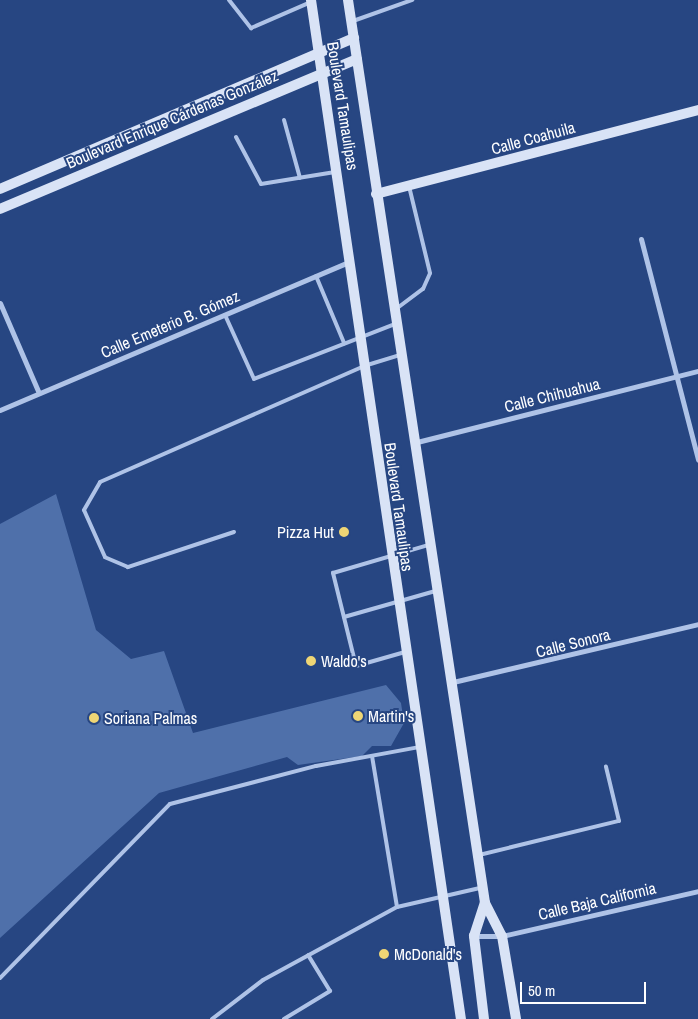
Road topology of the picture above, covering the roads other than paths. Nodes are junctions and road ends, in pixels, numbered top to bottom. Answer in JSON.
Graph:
{"nodes":[{"id":1,"x":229,"y":0,"type":"edge"},
{"id":2,"x":348,"y":0,"type":"edge"},
{"id":3,"x":412,"y":0,"type":"edge"},
{"id":4,"x":311,"y":1,"type":"edge"},
{"id":5,"x":404,"y":1,"type":"edge"},
{"id":6,"x":352,"y":21,"type":"junction"},
{"id":7,"x":354,"y":38,"type":"junction"},
{"id":8,"x":319,"y":50,"type":"junction"},
{"id":9,"x":358,"y":59,"type":"junction"},
{"id":10,"x":323,"y":71,"type":"junction"},
{"id":11,"x":698,"y":110,"type":"edge"},
{"id":12,"x":284,"y":120,"type":"dead end"},
{"id":13,"x":236,"y":137,"type":"dead end"},
{"id":14,"x":337,"y":172,"type":"junction"},
{"id":15,"x":300,"y":178,"type":"junction"},
{"id":16,"x":409,"y":186,"type":"junction"},
{"id":17,"x":0,"y":189,"type":"edge"},
{"id":18,"x":376,"y":194,"type":"junction"},
{"id":19,"x":0,"y":209,"type":"edge"},
{"id":20,"x":641,"y":239,"type":"dead end"},
{"id":21,"x":350,"y":262,"type":"junction"},
{"id":22,"x":316,"y":276,"type":"junction"},
{"id":23,"x":0,"y":303,"type":"edge"},
{"id":24,"x":393,"y":311,"type":"junction"},
{"id":25,"x":225,"y":315,"type":"junction"},
{"id":26,"x":395,"y":324,"type":"junction"},
{"id":27,"x":360,"y":337,"type":"junction"},
{"id":28,"x":344,"y":343,"type":"junction"},
{"id":29,"x":400,"y":355,"type":"junction"},
{"id":30,"x":364,"y":366,"type":"junction"},
{"id":31,"x":698,"y":371,"type":"edge"},
{"id":32,"x":676,"y":376,"type":"junction"},
{"id":33,"x":39,"y":393,"type":"junction"},
{"id":34,"x":0,"y":410,"type":"edge"},
{"id":35,"x":413,"y":444,"type":"junction"},
{"id":36,"x":698,"y":460,"type":"edge"},
{"id":37,"x":234,"y":532,"type":"dead end"},
{"id":38,"x":428,"y":545,"type":"junction"},
{"id":39,"x":391,"y":556,"type":"junction"},
{"id":40,"x":436,"y":591,"type":"junction"},
{"id":41,"x":398,"y":602,"type":"junction"},
{"id":42,"x":344,"y":617,"type":"junction"},
{"id":43,"x":698,"y":624,"type":"edge"},
{"id":44,"x":405,"y":652,"type":"junction"},
{"id":45,"x":453,"y":682,"type":"junction"},
{"id":46,"x":420,"y":747,"type":"junction"},
{"id":47,"x":372,"y":756,"type":"junction"},
{"id":48,"x":606,"y":767,"type":"dead end"},
{"id":49,"x":477,"y":856,"type":"junction"},
{"id":50,"x":483,"y":888,"type":"junction"},
{"id":51,"x":698,"y":891,"type":"edge"},
{"id":52,"x":443,"y":897,"type":"junction"},
{"id":53,"x":485,"y":903,"type":"junction"},
{"id":54,"x":397,"y":907,"type":"junction"},
{"id":55,"x":474,"y":936,"type":"junction"},
{"id":56,"x":502,"y":936,"type":"junction"},
{"id":57,"x":308,"y":955,"type":"junction"},
{"id":58,"x":0,"y":977,"type":"edge"},
{"id":59,"x":212,"y":1019,"type":"edge"},
{"id":60,"x":284,"y":1019,"type":"edge"},
{"id":61,"x":461,"y":1019,"type":"edge"},
{"id":62,"x":484,"y":1019,"type":"edge"},
{"id":63,"x":516,"y":1019,"type":"edge"}],
"edges":[{"from":1,"to":4,"type":"lane"},
{"from":2,"to":6,"type":"street","name":"Boulevard Tamaulipas"},
{"from":3,"to":5,"type":"lane"},
{"from":4,"to":8,"type":"street","name":"Boulevard Tamaulipas"},
{"from":5,"to":6,"type":"lane"},
{"from":6,"to":7,"type":"street","name":"Boulevard Tamaulipas"},
{"from":7,"to":8,"type":"street","name":"Boulevard Enrique Cárdenas González"},
{"from":7,"to":9,"type":"street","name":"Boulevard Tamaulipas"},
{"from":8,"to":10,"type":"street","name":"Boulevard Tamaulipas"},
{"from":8,"to":17,"type":"street","name":"Boulevard Enrique Cárdenas González"},
{"from":9,"to":10,"type":"street","name":"Boulevard Enrique Cárdenas González"},
{"from":9,"to":18,"type":"street","name":"Boulevard Tamaulipas"},
{"from":10,"to":14,"type":"street","name":"Boulevard Tamaulipas"},
{"from":10,"to":19,"type":"street","name":"Boulevard Enrique Cárdenas González"},
{"from":11,"to":16,"type":"street","name":"Calle Coahuila"},
{"from":12,"to":15,"type":"lane"},
{"from":13,"to":15,"type":"lane"},
{"from":14,"to":15,"type":"lane"},
{"from":14,"to":21,"type":"street","name":"Boulevard Tamaulipas"},
{"from":16,"to":18,"type":"street","name":"Calle Coahuila"},
{"from":16,"to":24,"type":"lane"},
{"from":18,"to":24,"type":"street","name":"Boulevard Tamaulipas"},
{"from":20,"to":32,"type":"street"},
{"from":21,"to":22,"type":"street","name":"Calle Emeterio B. Gómez"},
{"from":21,"to":27,"type":"street","name":"Boulevard Tamaulipas"},
{"from":22,"to":25,"type":"street","name":"Calle Emeterio B. Gómez"},
{"from":22,"to":28,"type":"lane"},
{"from":23,"to":33,"type":"street"},
{"from":24,"to":26,"type":"street","name":"Boulevard Tamaulipas"},
{"from":25,"to":28,"type":"lane"},
{"from":25,"to":33,"type":"street","name":"Calle Emeterio B. Gómez"},
{"from":26,"to":27,"type":"lane"},
{"from":26,"to":29,"type":"street","name":"Boulevard Tamaulipas"},
{"from":27,"to":28,"type":"lane"},
{"from":27,"to":30,"type":"street","name":"Boulevard Tamaulipas"},
{"from":29,"to":30,"type":"lane"},
{"from":29,"to":35,"type":"street","name":"Boulevard Tamaulipas"},
{"from":30,"to":37,"type":"lane"},
{"from":30,"to":39,"type":"street","name":"Boulevard Tamaulipas"},
{"from":31,"to":32,"type":"street","name":"Calle Chihuahua"},
{"from":32,"to":35,"type":"street","name":"Calle Chihuahua"},
{"from":32,"to":36,"type":"street"},
{"from":33,"to":34,"type":"street","name":"Calle Emeterio B. Gómez"},
{"from":35,"to":38,"type":"street","name":"Boulevard Tamaulipas"},
{"from":38,"to":39,"type":"lane"},
{"from":38,"to":40,"type":"street","name":"Boulevard Tamaulipas"},
{"from":39,"to":41,"type":"street","name":"Boulevard Tamaulipas"},
{"from":39,"to":42,"type":"lane"},
{"from":40,"to":41,"type":"lane"},
{"from":40,"to":45,"type":"street","name":"Boulevard Tamaulipas"},
{"from":41,"to":42,"type":"lane"},
{"from":41,"to":44,"type":"street","name":"Boulevard Tamaulipas"},
{"from":42,"to":44,"type":"lane"},
{"from":43,"to":45,"type":"street","name":"Calle Sonora"},
{"from":44,"to":46,"type":"street","name":"Boulevard Tamaulipas"},
{"from":45,"to":49,"type":"street","name":"Boulevard Tamaulipas"},
{"from":46,"to":47,"type":"lane"},
{"from":46,"to":52,"type":"street","name":"Boulevard Tamaulipas"},
{"from":47,"to":54,"type":"lane"},
{"from":47,"to":58,"type":"lane"},
{"from":48,"to":49,"type":"lane"},
{"from":49,"to":50,"type":"street","name":"Boulevard Tamaulipas"},
{"from":50,"to":52,"type":"lane"},
{"from":50,"to":53,"type":"street","name":"Boulevard Tamaulipas"},
{"from":51,"to":56,"type":"street","name":"Calle Baja California"},
{"from":52,"to":54,"type":"lane"},
{"from":52,"to":61,"type":"street","name":"Boulevard Tamaulipas"},
{"from":53,"to":55,"type":"street","name":"Boulevard Tamaulipas"},
{"from":53,"to":56,"type":"street","name":"Boulevard Tamaulipas"},
{"from":54,"to":57,"type":"lane"},
{"from":55,"to":56,"type":"street","name":"Calle Baja California"},
{"from":55,"to":62,"type":"street","name":"Boulevard Tamaulipas"},
{"from":56,"to":63,"type":"street","name":"Boulevard Tamaulipas"},
{"from":57,"to":59,"type":"lane"},
{"from":57,"to":60,"type":"lane"}]}
